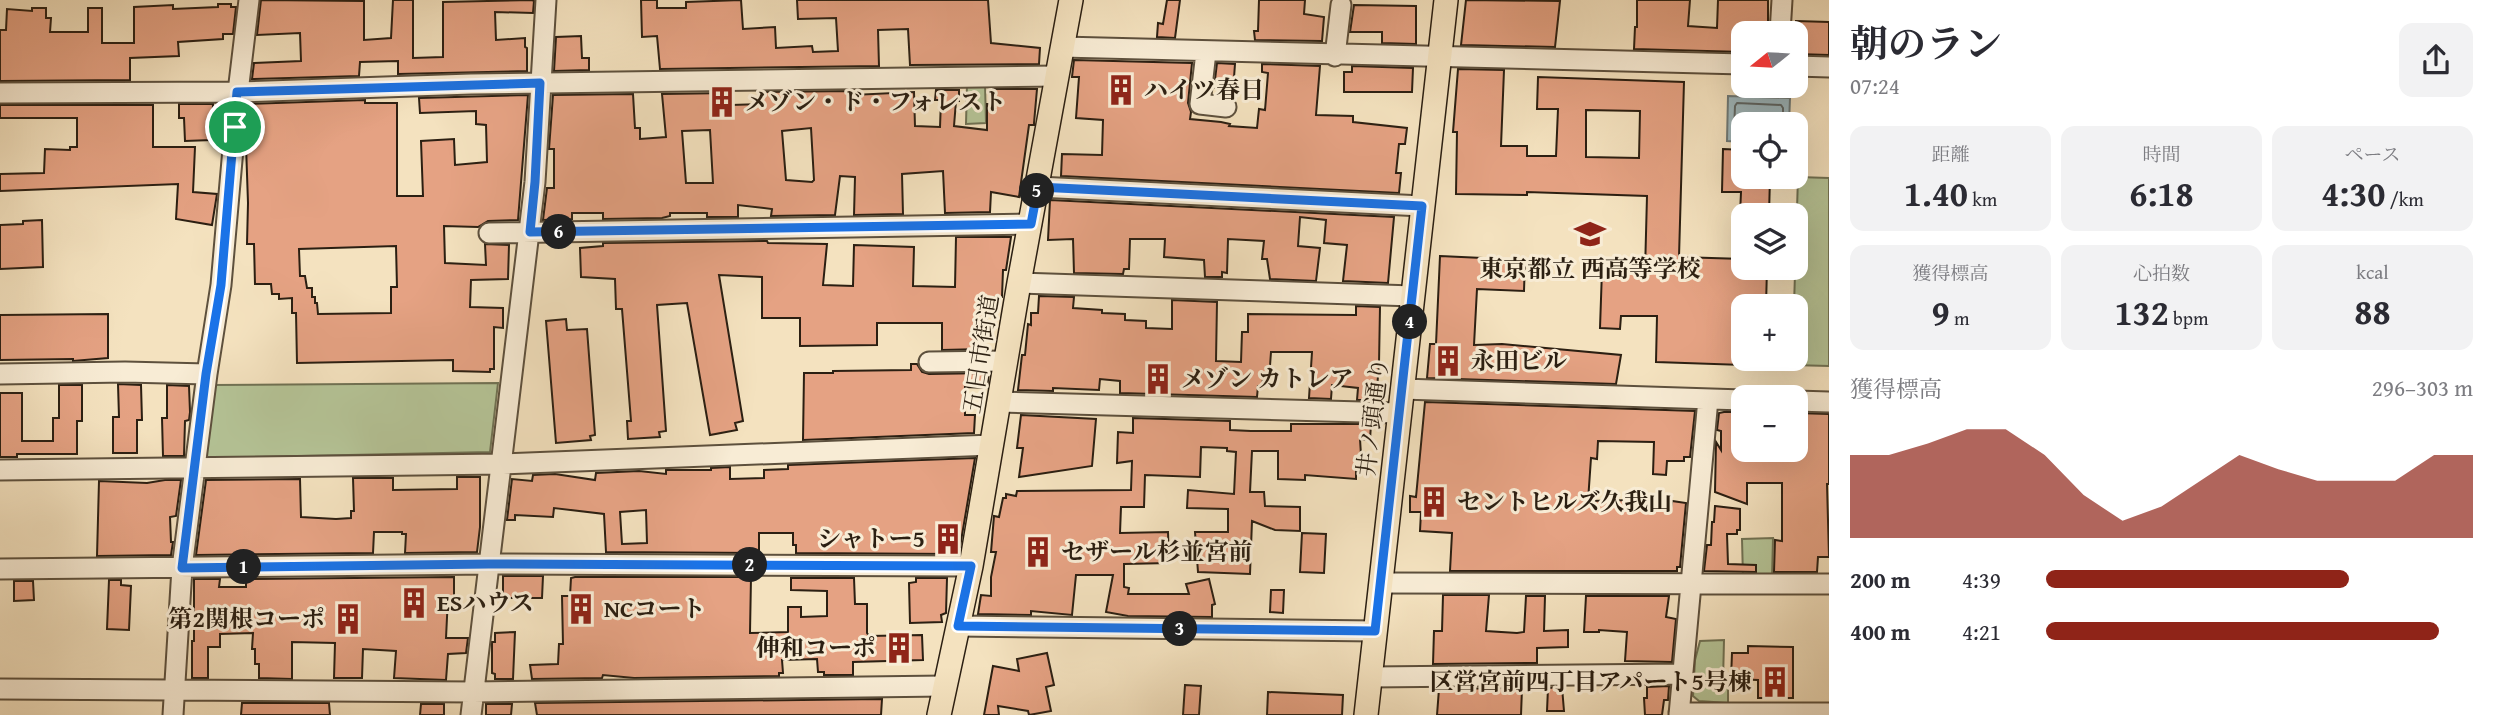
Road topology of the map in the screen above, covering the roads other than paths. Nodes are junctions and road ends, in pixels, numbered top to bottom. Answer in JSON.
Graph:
{"nodes":[{"id":1,"x":249,"y":0,"type":"edge"},
{"id":2,"x":546,"y":0,"type":"edge"},
{"id":3,"x":1071,"y":0,"type":"edge"},
{"id":4,"x":1446,"y":0,"type":"edge"},
{"id":5,"x":1782,"y":0,"type":"edge"},
{"id":6,"x":1341,"y":5,"type":"dead end"},
{"id":7,"x":1781,"y":21,"type":"edge"},
{"id":8,"x":1062,"y":47,"type":"junction"},
{"id":9,"x":1206,"y":52,"type":"junction"},
{"id":10,"x":1335,"y":56,"type":"junction"},
{"id":11,"x":1439,"y":56,"type":"junction"},
{"id":12,"x":1731,"y":64,"type":"edge"},
{"id":13,"x":1808,"y":66,"type":"edge"},
{"id":14,"x":1829,"y":67,"type":"edge"},
{"id":15,"x":1057,"y":76,"type":"junction"},
{"id":16,"x":540,"y":83,"type":"junction"},
{"id":17,"x":237,"y":92,"type":"junction"},
{"id":18,"x":0,"y":93,"type":"edge"},
{"id":19,"x":1226,"y":107,"type":"dead end"},
{"id":20,"x":1038,"y":187,"type":"junction"},
{"id":21,"x":1422,"y":206,"type":"junction"},
{"id":22,"x":1031,"y":224,"type":"junction"},
{"id":23,"x":530,"y":232,"type":"junction"},
{"id":24,"x":489,"y":233,"type":"dead end"},
{"id":25,"x":1019,"y":283,"type":"junction"},
{"id":26,"x":1413,"y":296,"type":"junction"},
{"id":27,"x":1006,"y":361,"type":"junction"},
{"id":28,"x":929,"y":362,"type":"dead end"},
{"id":29,"x":0,"y":374,"type":"edge"},
{"id":30,"x":206,"y":374,"type":"junction"},
{"id":31,"x":1402,"y":389,"type":"junction"},
{"id":32,"x":1709,"y":399,"type":"junction"},
{"id":33,"x":1731,"y":400,"type":"edge"},
{"id":34,"x":1808,"y":401,"type":"edge"},
{"id":35,"x":1000,"y":402,"type":"junction"},
{"id":36,"x":1829,"y":402,"type":"edge"},
{"id":37,"x":1399,"y":413,"type":"junction"},
{"id":38,"x":992,"y":445,"type":"junction"},
{"id":39,"x":502,"y":464,"type":"junction"},
{"id":40,"x":195,"y":468,"type":"junction"},
{"id":41,"x":0,"y":470,"type":"edge"},
{"id":42,"x":489,"y":564,"type":"junction"},
{"id":43,"x":971,"y":566,"type":"junction"},
{"id":44,"x":182,"y":568,"type":"junction"},
{"id":45,"x":0,"y":569,"type":"edge"},
{"id":46,"x":1381,"y":583,"type":"junction"},
{"id":47,"x":1691,"y":583,"type":"junction"},
{"id":48,"x":1829,"y":584,"type":"edge"},
{"id":49,"x":958,"y":626,"type":"junction"},
{"id":50,"x":1375,"y":631,"type":"junction"},
{"id":51,"x":1682,"y":674,"type":"junction"},
{"id":52,"x":1370,"y":677,"type":"junction"},
{"id":53,"x":945,"y":686,"type":"junction"},
{"id":54,"x":0,"y":689,"type":"edge"},
{"id":55,"x":175,"y":690,"type":"junction"},
{"id":56,"x":473,"y":692,"type":"junction"},
{"id":57,"x":1829,"y":713,"type":"edge"},
{"id":58,"x":1679,"y":714,"type":"edge"},
{"id":59,"x":173,"y":715,"type":"edge"},
{"id":60,"x":471,"y":715,"type":"edge"},
{"id":61,"x":939,"y":715,"type":"edge"},
{"id":62,"x":1366,"y":715,"type":"edge"}],
"edges":[{"from":1,"to":17,"type":"street"},
{"from":2,"to":16,"type":"street"},
{"from":3,"to":8,"type":"main road","name":"五日市街道"},
{"from":4,"to":11,"type":"main road","name":"井ノ頭通り"},
{"from":5,"to":7,"type":"street"},
{"from":6,"to":10,"type":"street"},
{"from":8,"to":9,"type":"street"},
{"from":8,"to":15,"type":"main road","name":"五日市街道"},
{"from":9,"to":10,"type":"street"},
{"from":9,"to":19,"type":"street"},
{"from":10,"to":11,"type":"street"},
{"from":11,"to":12,"type":"street"},
{"from":11,"to":21,"type":"main road","name":"井ノ頭通り"},
{"from":13,"to":14,"type":"street"},
{"from":15,"to":16,"type":"street"},
{"from":15,"to":20,"type":"main road","name":"五日市街道"},
{"from":16,"to":17,"type":"street"},
{"from":16,"to":23,"type":"street"},
{"from":17,"to":18,"type":"street"},
{"from":17,"to":30,"type":"street"},
{"from":20,"to":21,"type":"street"},
{"from":20,"to":22,"type":"main road","name":"五日市街道"},
{"from":21,"to":26,"type":"main road","name":"井ノ頭通り"},
{"from":22,"to":23,"type":"street"},
{"from":22,"to":25,"type":"main road","name":"五日市街道"},
{"from":23,"to":24,"type":"street"},
{"from":23,"to":39,"type":"street"},
{"from":25,"to":26,"type":"street"},
{"from":25,"to":27,"type":"main road","name":"五日市街道"},
{"from":26,"to":31,"type":"main road","name":"井ノ頭通り"},
{"from":27,"to":28,"type":"street"},
{"from":27,"to":35,"type":"main road","name":"五日市街道"},
{"from":29,"to":30,"type":"street"},
{"from":30,"to":40,"type":"street"},
{"from":31,"to":32,"type":"street"},
{"from":31,"to":37,"type":"main road","name":"井ノ頭通り"},
{"from":32,"to":33,"type":"street"},
{"from":32,"to":47,"type":"street"},
{"from":34,"to":36,"type":"street"},
{"from":35,"to":37,"type":"street"},
{"from":35,"to":38,"type":"main road","name":"五日市街道"},
{"from":37,"to":46,"type":"main road","name":"井ノ頭通り"},
{"from":38,"to":39,"type":"street"},
{"from":38,"to":43,"type":"main road","name":"五日市街道"},
{"from":39,"to":40,"type":"street"},
{"from":39,"to":42,"type":"street"},
{"from":40,"to":41,"type":"street"},
{"from":40,"to":44,"type":"street"},
{"from":42,"to":43,"type":"street"},
{"from":42,"to":44,"type":"street"},
{"from":42,"to":56,"type":"street"},
{"from":43,"to":49,"type":"main road","name":"五日市街道"},
{"from":44,"to":45,"type":"street"},
{"from":44,"to":55,"type":"street"},
{"from":46,"to":47,"type":"street"},
{"from":46,"to":50,"type":"main road","name":"井ノ頭通り"},
{"from":47,"to":48,"type":"street"},
{"from":47,"to":51,"type":"street"},
{"from":49,"to":50,"type":"street"},
{"from":49,"to":53,"type":"main road","name":"五日市街道"},
{"from":50,"to":52,"type":"main road","name":"井ノ頭通り"},
{"from":51,"to":52,"type":"street"},
{"from":51,"to":58,"type":"street"},
{"from":52,"to":62,"type":"main road","name":"井ノ頭通り"},
{"from":53,"to":56,"type":"street"},
{"from":53,"to":61,"type":"main road","name":"五日市街道"},
{"from":54,"to":55,"type":"street"},
{"from":55,"to":56,"type":"street"},
{"from":55,"to":59,"type":"street"},
{"from":56,"to":60,"type":"street"},
{"from":57,"to":58,"type":"street"}]}
